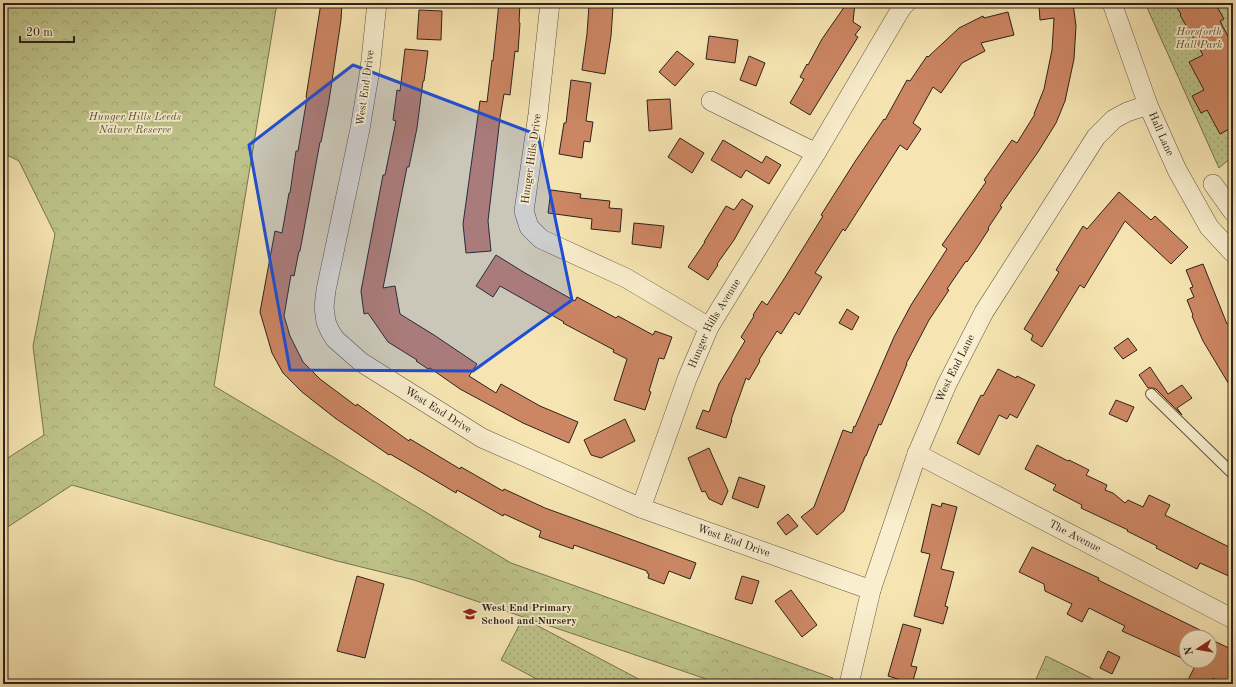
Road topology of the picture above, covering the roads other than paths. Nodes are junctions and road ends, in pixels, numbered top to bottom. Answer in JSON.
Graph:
{"nodes":[{"id":1,"x":377,"y":3,"type":"edge"},
{"id":2,"x":550,"y":3,"type":"edge"},
{"id":3,"x":906,"y":3,"type":"edge"},
{"id":4,"x":1112,"y":3,"type":"edge"},
{"id":5,"x":711,"y":101,"type":"dead end"},
{"id":6,"x":1148,"y":105,"type":"junction"},
{"id":7,"x":816,"y":153,"type":"junction"},
{"id":8,"x":1213,"y":184,"type":"dead end"},
{"id":9,"x":1233,"y":212,"type":"edge"},
{"id":10,"x":1233,"y":253,"type":"edge"},
{"id":11,"x":709,"y":327,"type":"junction"},
{"id":12,"x":1151,"y":394,"type":"dead end"},
{"id":13,"x":916,"y":454,"type":"junction"},
{"id":14,"x":1233,"y":474,"type":"edge"},
{"id":15,"x":641,"y":508,"type":"junction"},
{"id":16,"x":871,"y":590,"type":"junction"},
{"id":17,"x":1233,"y":619,"type":"edge"},
{"id":18,"x":849,"y":684,"type":"edge"}],
"edges":[{"from":1,"to":15,"type":"street","name":"West End Drive"},
{"from":2,"to":11,"type":"street","name":"Hunger Hills Drive"},
{"from":3,"to":7,"type":"street","name":"Hunger Hills Avenue"},
{"from":4,"to":6,"type":"street","name":"Hall Lane"},
{"from":5,"to":7,"type":"street"},
{"from":6,"to":10,"type":"street","name":"Hall Lane"},
{"from":6,"to":13,"type":"street","name":"West End Lane"},
{"from":7,"to":11,"type":"street","name":"Hunger Hills Avenue"},
{"from":8,"to":9,"type":"street"},
{"from":11,"to":15,"type":"street","name":"Hunger Hills Avenue"},
{"from":12,"to":14,"type":"lane"},
{"from":13,"to":16,"type":"street","name":"West End Lane"},
{"from":13,"to":17,"type":"street","name":"The Avenue"},
{"from":15,"to":16,"type":"street","name":"West End Drive"},
{"from":16,"to":18,"type":"street","name":"West End Lane"}]}
